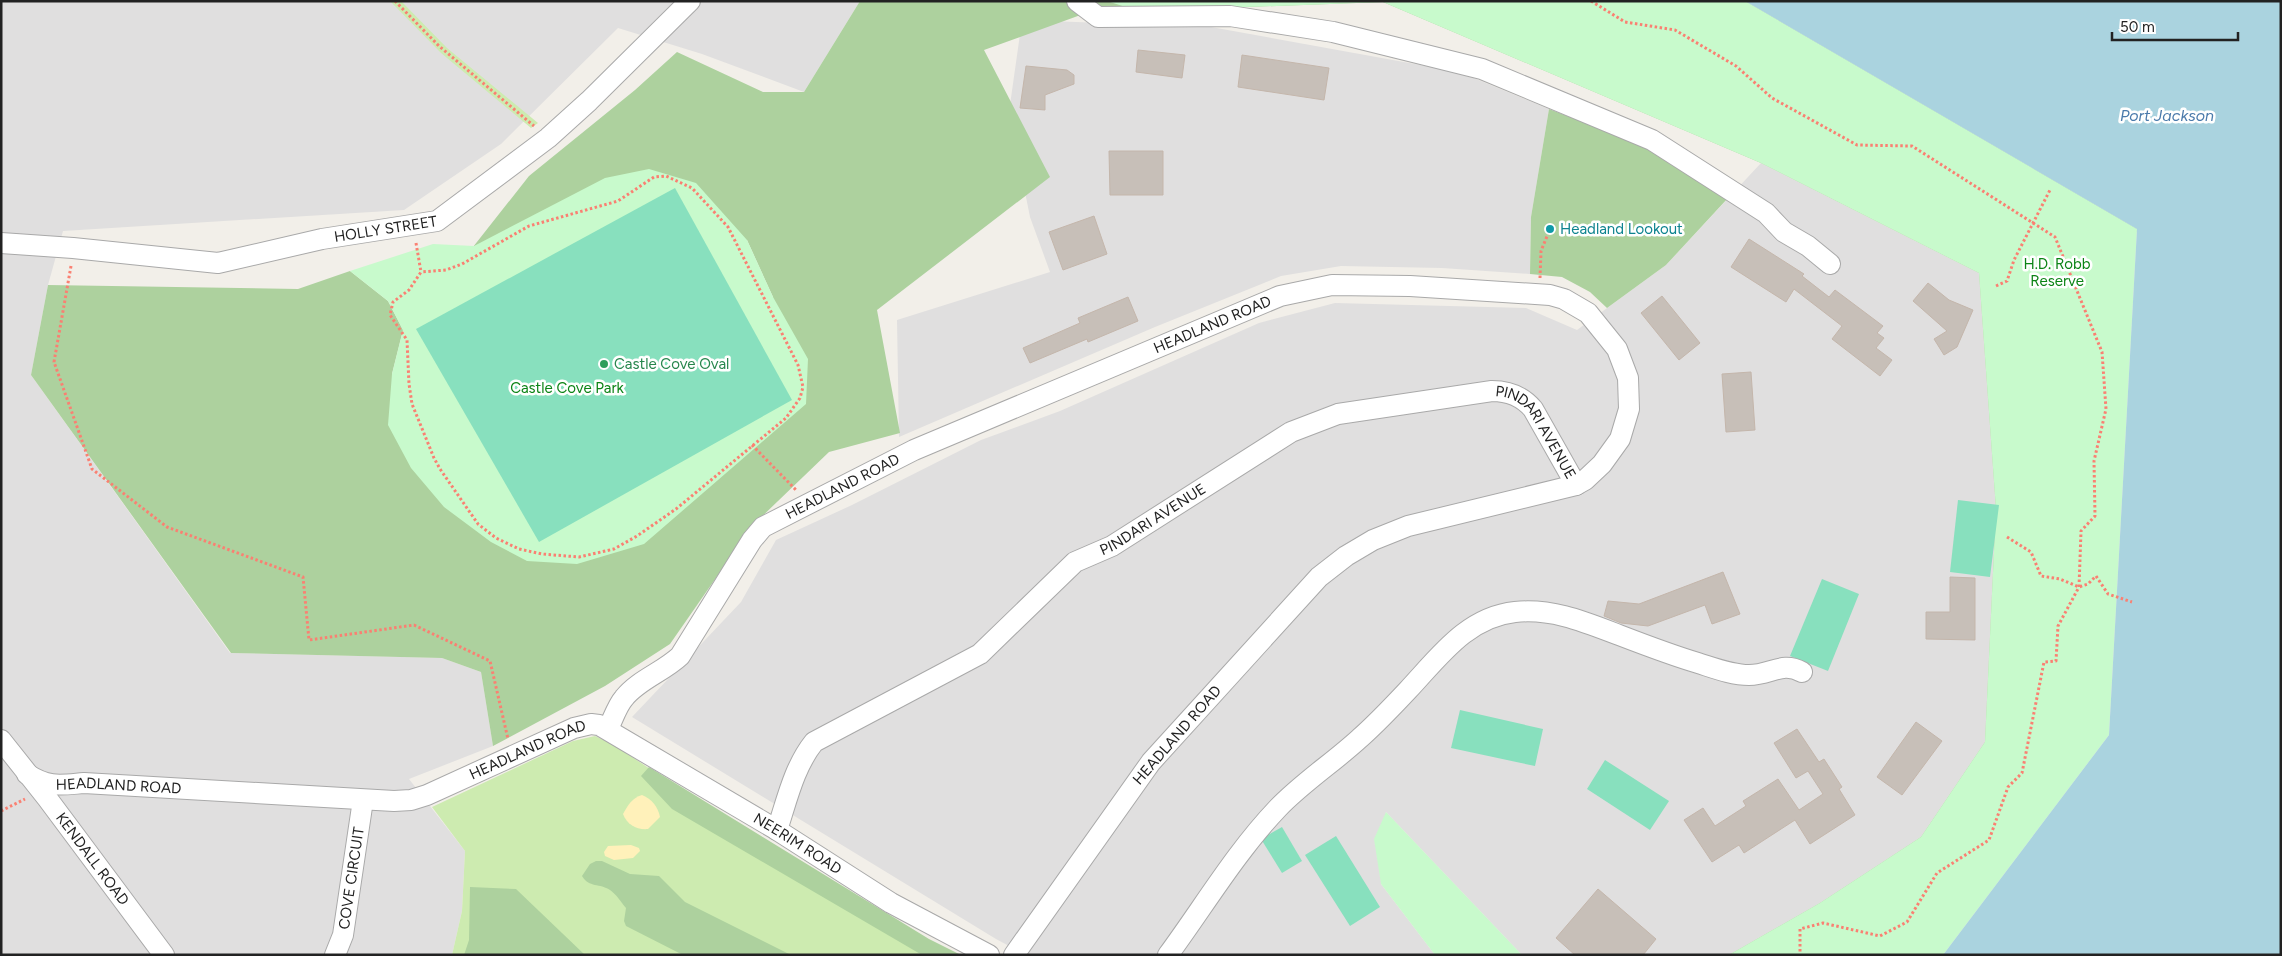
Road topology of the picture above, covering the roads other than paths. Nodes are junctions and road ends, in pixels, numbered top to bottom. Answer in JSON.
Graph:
{"nodes":[{"id":1,"x":690,"y":1,"type":"edge"},
{"id":2,"x":1077,"y":1,"type":"edge"},
{"id":3,"x":1,"y":243,"type":"edge"},
{"id":4,"x":1830,"y":264,"type":"dead end"},
{"id":5,"x":1576,"y":485,"type":"junction"},
{"id":6,"x":1802,"y":672,"type":"dead end"},
{"id":7,"x":608,"y":729,"type":"junction"},
{"id":8,"x":1,"y":740,"type":"edge"},
{"id":9,"x":27,"y":774,"type":"junction"},
{"id":10,"x":363,"y":800,"type":"junction"},
{"id":11,"x":777,"y":830,"type":"junction"},
{"id":12,"x":164,"y":955,"type":"edge"},
{"id":13,"x":335,"y":955,"type":"edge"},
{"id":14,"x":989,"y":955,"type":"edge"},
{"id":15,"x":1014,"y":955,"type":"edge"},
{"id":16,"x":1168,"y":955,"type":"edge"}],
"edges":[{"from":1,"to":3,"type":"street","name":"HOLLY STREET"},
{"from":2,"to":4,"type":"street"},
{"from":5,"to":7,"type":"street","name":"HEADLAND ROAD"},
{"from":5,"to":11,"type":"street","name":"PINDARI AVENUE"},
{"from":5,"to":15,"type":"street","name":"HEADLAND ROAD"},
{"from":6,"to":16,"type":"street"},
{"from":7,"to":10,"type":"street","name":"HEADLAND ROAD"},
{"from":7,"to":11,"type":"street","name":"NEERIM ROAD"},
{"from":8,"to":9,"type":"street","name":"KENDALL ROAD"},
{"from":9,"to":10,"type":"street","name":"HEADLAND ROAD"},
{"from":9,"to":12,"type":"street","name":"KENDALL ROAD"},
{"from":10,"to":13,"type":"street","name":"COVE CIRCUIT"},
{"from":11,"to":14,"type":"street","name":"NEERIM ROAD"}]}
